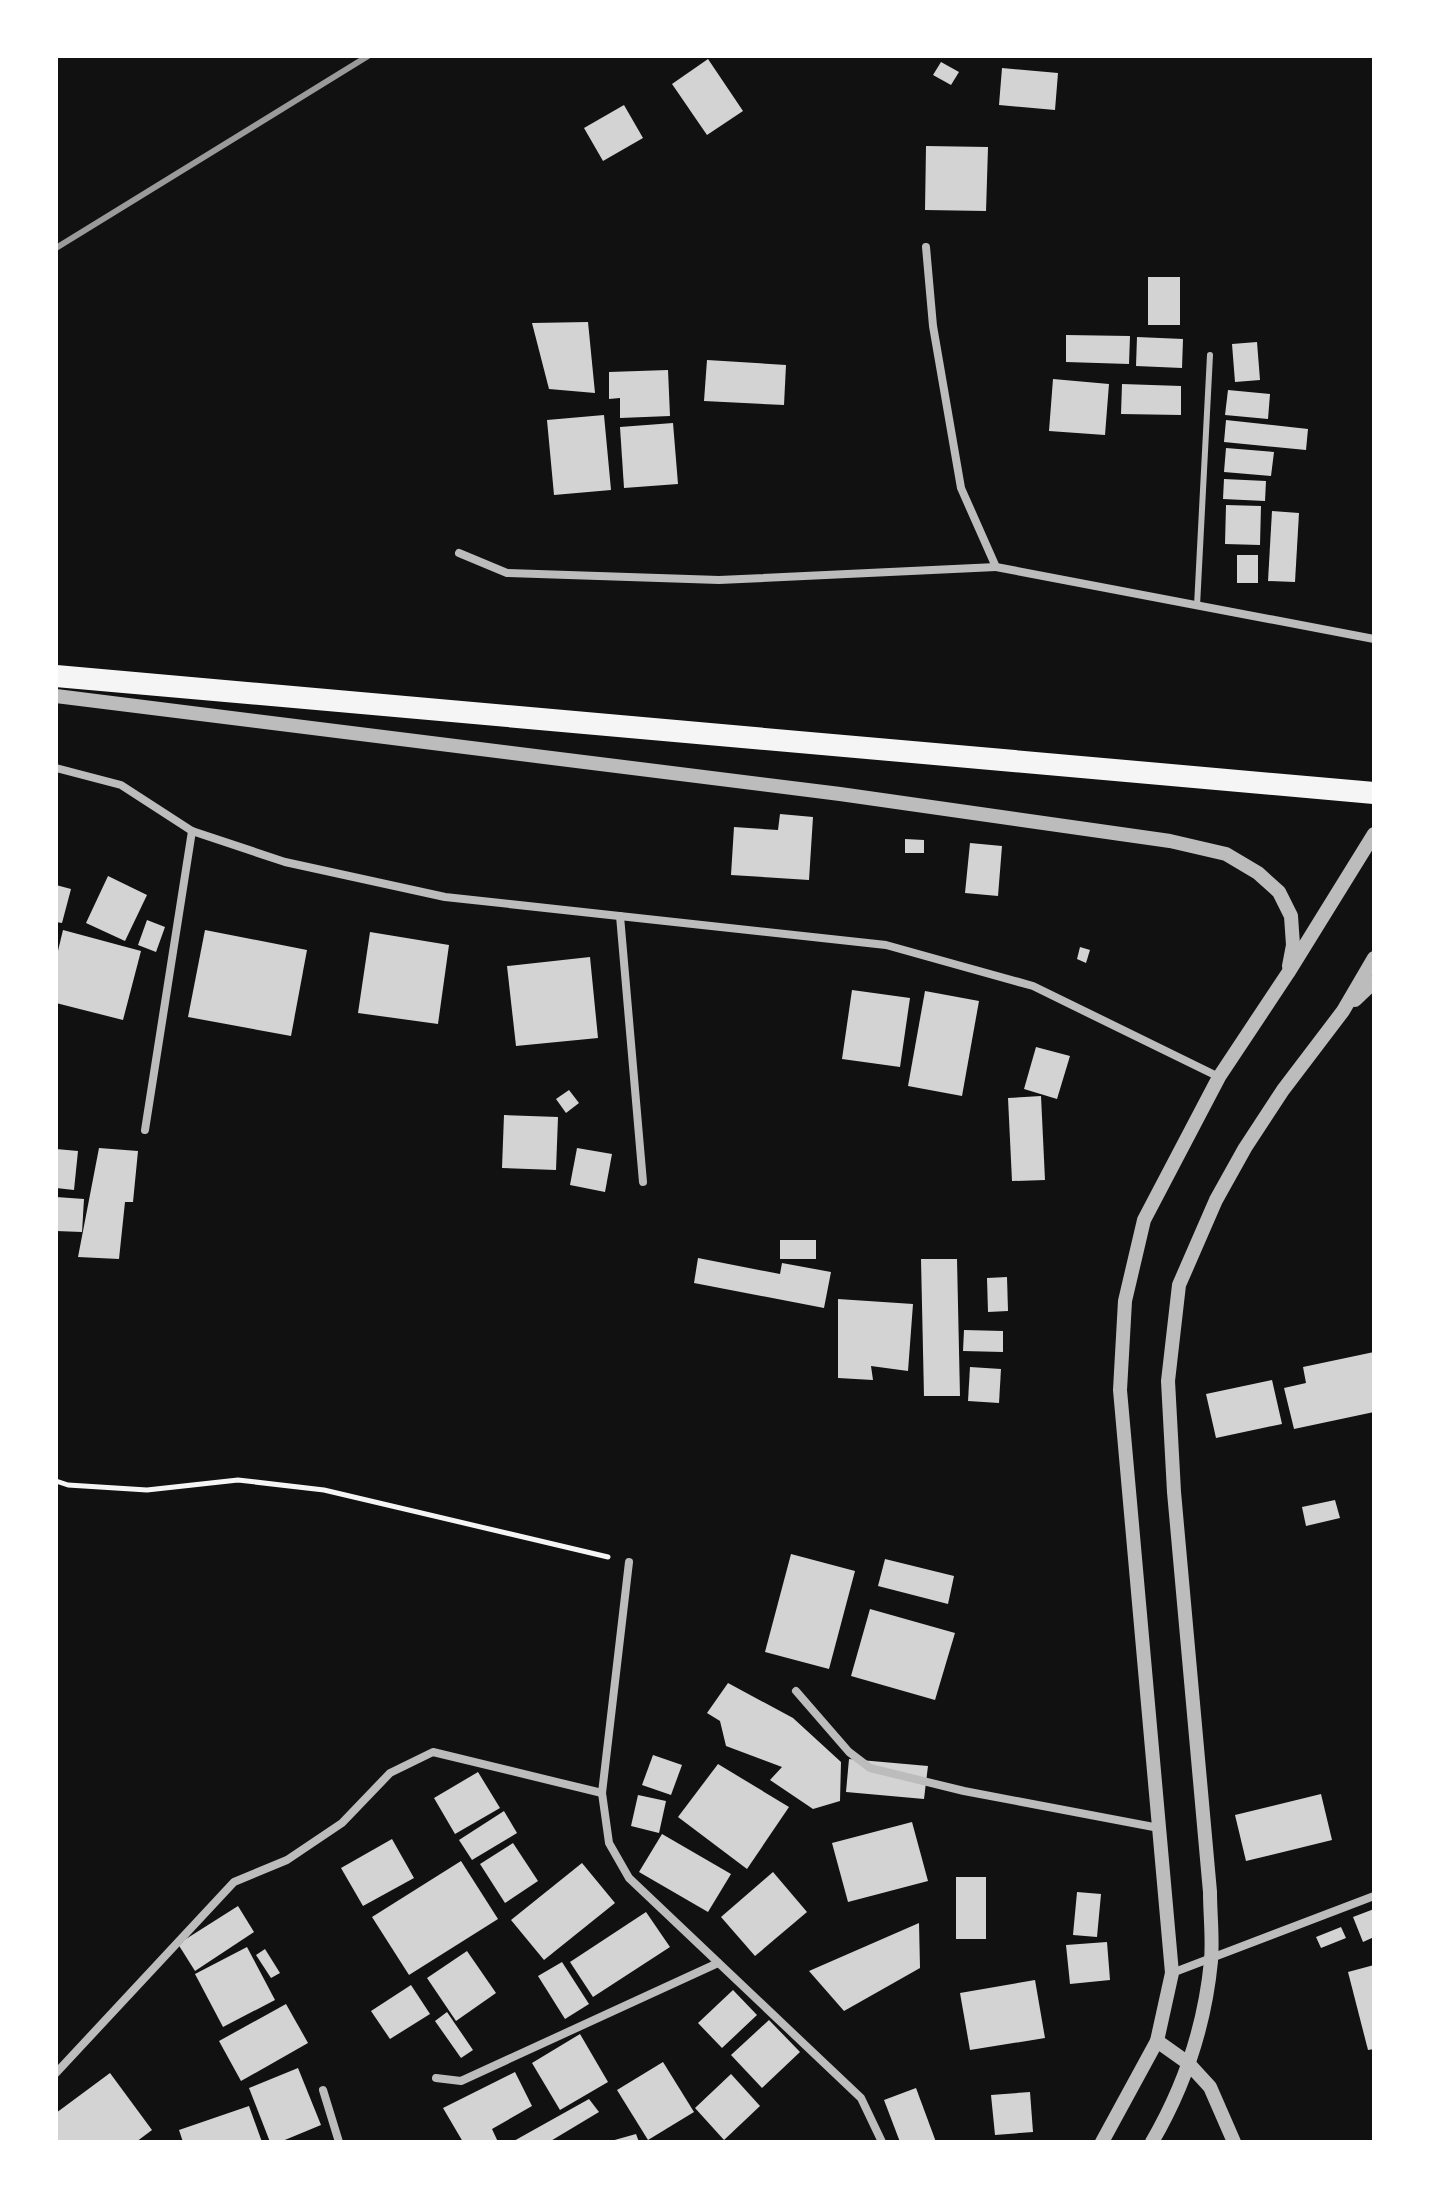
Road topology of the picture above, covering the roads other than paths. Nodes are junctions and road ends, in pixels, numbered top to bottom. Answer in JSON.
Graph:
{"nodes":[{"id":1,"x":926,"y":247,"type":"dead end"},
{"id":2,"x":1210,"y":355,"type":"dead end"},
{"id":3,"x":459,"y":553,"type":"dead end"},
{"id":4,"x":996,"y":567,"type":"junction"},
{"id":5,"x":1197,"y":606,"type":"junction"},
{"id":6,"x":1374,"y":639,"type":"edge"},
{"id":7,"x":56,"y":676,"type":"edge"},
{"id":8,"x":56,"y":696,"type":"edge"},
{"id":9,"x":56,"y":768,"type":"edge"},
{"id":10,"x":1374,"y":793,"type":"edge"},
{"id":11,"x":192,"y":831,"type":"junction"},
{"id":12,"x":1374,"y":834,"type":"edge"},
{"id":13,"x":620,"y":916,"type":"junction"},
{"id":14,"x":1374,"y":958,"type":"edge"},
{"id":15,"x":1288,"y":973,"type":"junction"},
{"id":16,"x":1374,"y":982,"type":"edge"},
{"id":17,"x":1343,"y":1011,"type":"junction"},
{"id":18,"x":1219,"y":1077,"type":"junction"},
{"id":19,"x":145,"y":1130,"type":"dead end"},
{"id":20,"x":643,"y":1182,"type":"dead end"},
{"id":21,"x":629,"y":1562,"type":"road end"},
{"id":22,"x":796,"y":1691,"type":"dead end"},
{"id":23,"x":602,"y":1793,"type":"junction"},
{"id":24,"x":1161,"y":1828,"type":"junction"},
{"id":25,"x":1374,"y":1896,"type":"edge"},
{"id":26,"x":1211,"y":1958,"type":"junction"},
{"id":27,"x":718,"y":1963,"type":"junction"},
{"id":28,"x":1172,"y":1973,"type":"junction"},
{"id":29,"x":1157,"y":2041,"type":"junction"},
{"id":30,"x":1188,"y":2063,"type":"junction"},
{"id":31,"x":56,"y":2073,"type":"edge"},
{"id":32,"x":436,"y":2078,"type":"dead end"},
{"id":33,"x":323,"y":2090,"type":"dead end"},
{"id":34,"x":339,"y":2142,"type":"edge"},
{"id":35,"x":882,"y":2142,"type":"edge"},
{"id":36,"x":1102,"y":2142,"type":"edge"},
{"id":37,"x":1152,"y":2142,"type":"edge"},
{"id":38,"x":1234,"y":2142,"type":"edge"}],
"edges":[{"from":1,"to":4,"type":"street"},
{"from":2,"to":5,"type":"lane"},
{"from":3,"to":4,"type":"street"},
{"from":4,"to":5,"type":"street"},
{"from":5,"to":6,"type":"street"},
{"from":7,"to":10,"type":"highway"},
{"from":8,"to":15,"type":"street"},
{"from":9,"to":11,"type":"street"},
{"from":11,"to":13,"type":"street"},
{"from":11,"to":19,"type":"street"},
{"from":12,"to":15,"type":"street"},
{"from":13,"to":18,"type":"street"},
{"from":13,"to":20,"type":"street"},
{"from":14,"to":17,"type":"street"},
{"from":15,"to":18,"type":"street"},
{"from":16,"to":17,"type":"street"},
{"from":17,"to":26,"type":"street"},
{"from":18,"to":24,"type":"street"},
{"from":21,"to":23,"type":"street"},
{"from":22,"to":24,"type":"street"},
{"from":23,"to":27,"type":"street"},
{"from":23,"to":31,"type":"street"},
{"from":24,"to":28,"type":"street"},
{"from":25,"to":26,"type":"street"},
{"from":26,"to":28,"type":"street"},
{"from":26,"to":30,"type":"street"},
{"from":27,"to":32,"type":"street"},
{"from":27,"to":35,"type":"street"},
{"from":28,"to":29,"type":"street"},
{"from":29,"to":30,"type":"street"},
{"from":29,"to":36,"type":"street"},
{"from":30,"to":37,"type":"street"},
{"from":30,"to":38,"type":"street"},
{"from":33,"to":34,"type":"street"}]}
